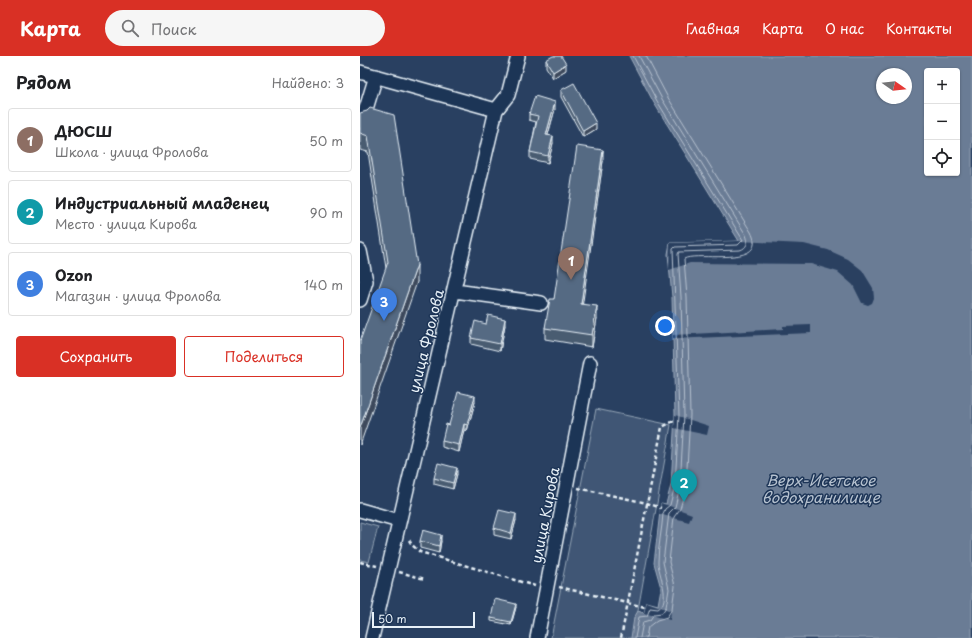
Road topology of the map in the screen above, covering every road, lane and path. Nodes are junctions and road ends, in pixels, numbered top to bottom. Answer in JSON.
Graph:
{"nodes":[{"id":1,"x":518,"y":56,"type":"edge"},
{"id":2,"x":360,"y":72,"type":"edge"},
{"id":3,"x":376,"y":76,"type":"junction"},
{"id":4,"x":496,"y":110,"type":"junction"},
{"id":5,"x":362,"y":122,"type":"edge"},
{"id":6,"x":360,"y":250,"type":"edge"},
{"id":7,"x":455,"y":291,"type":"junction"},
{"id":8,"x":360,"y":300,"type":"edge"},
{"id":9,"x":541,"y":302,"type":"dead end"},
{"id":10,"x":590,"y":363,"type":"dead end"},
{"id":11,"x":674,"y":421,"type":"dead end"},
{"id":12,"x":575,"y":488,"type":"dead end"},
{"id":13,"x":647,"y":503,"type":"junction"},
{"id":14,"x":661,"y":508,"type":"dead end"},
{"id":15,"x":360,"y":510,"type":"edge"},
{"id":16,"x":399,"y":522,"type":"junction"},
{"id":17,"x":360,"y":562,"type":"edge"},
{"id":18,"x":388,"y":569,"type":"junction"},
{"id":19,"x":425,"y":579,"type":"dead end"},
{"id":20,"x":551,"y":588,"type":"junction"},
{"id":21,"x":628,"y":602,"type":"junction"},
{"id":22,"x":645,"y":607,"type":"dead end"},
{"id":23,"x":372,"y":638,"type":"edge"},
{"id":24,"x":538,"y":638,"type":"edge"},
{"id":25,"x":621,"y":638,"type":"edge"}],
"edges":[{"from":1,"to":4,"type":"street","name":"улица Фролова"},
{"from":2,"to":3,"type":"street"},
{"from":3,"to":4,"type":"street"},
{"from":3,"to":5,"type":"street"},
{"from":4,"to":7,"type":"street","name":"улица Фролова"},
{"from":6,"to":8,"type":"street"},
{"from":7,"to":9,"type":"street"},
{"from":7,"to":16,"type":"street","name":"улица Фролова"},
{"from":10,"to":20,"type":"street","name":"улица Кирова"},
{"from":11,"to":13,"type":"path"},
{"from":12,"to":13,"type":"path"},
{"from":13,"to":14,"type":"path"},
{"from":13,"to":21,"type":"path"},
{"from":15,"to":16,"type":"street"},
{"from":16,"to":18,"type":"street","name":"улица Фролова"},
{"from":16,"to":20,"type":"path"},
{"from":17,"to":18,"type":"path"},
{"from":18,"to":19,"type":"path"},
{"from":18,"to":23,"type":"street","name":"улица Фролова"},
{"from":20,"to":21,"type":"path"},
{"from":20,"to":24,"type":"street","name":"улица Кирова"},
{"from":21,"to":22,"type":"path"},
{"from":21,"to":25,"type":"path"}]}
